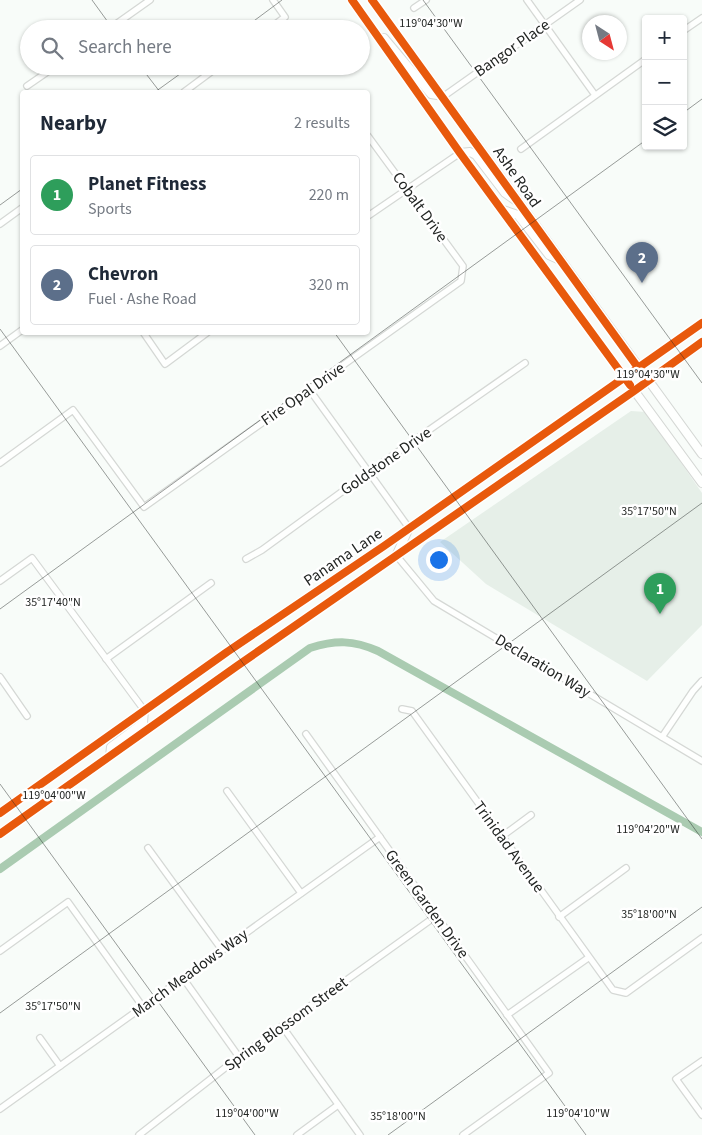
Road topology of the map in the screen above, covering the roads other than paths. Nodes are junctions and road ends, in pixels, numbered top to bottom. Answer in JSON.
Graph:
{"nodes":[{"id":1,"x":150,"y":0,"type":"edge"},
{"id":2,"x":273,"y":0,"type":"edge"},
{"id":3,"x":352,"y":0,"type":"edge"},
{"id":4,"x":372,"y":0,"type":"edge"},
{"id":5,"x":426,"y":0,"type":"edge"},
{"id":6,"x":527,"y":0,"type":"edge"},
{"id":7,"x":580,"y":0,"type":"edge"},
{"id":8,"x":414,"y":8,"type":"dead end"},
{"id":9,"x":702,"y":18,"type":"edge"},
{"id":10,"x":122,"y":20,"type":"edge"},
{"id":11,"x":281,"y":20,"type":"edge"},
{"id":12,"x":366,"y":20,"type":"edge"},
{"id":13,"x":545,"y":25,"type":"junction"},
{"id":14,"x":370,"y":26,"type":"edge"},
{"id":15,"x":687,"y":28,"type":"edge"},
{"id":16,"x":377,"y":36,"type":"junction"},
{"id":17,"x":645,"y":60,"type":"edge"},
{"id":18,"x":43,"y":75,"type":"edge"},
{"id":19,"x":207,"y":75,"type":"edge"},
{"id":20,"x":27,"y":86,"type":"dead end"},
{"id":21,"x":187,"y":90,"type":"edge"},
{"id":22,"x":595,"y":95,"type":"junction"},
{"id":23,"x":444,"y":96,"type":"junction"},
{"id":24,"x":370,"y":139,"type":"edge"},
{"id":25,"x":521,"y":149,"type":"dead end"},
{"id":26,"x":460,"y":153,"type":"junction"},
{"id":27,"x":406,"y":188,"type":"junction"},
{"id":28,"x":517,"y":200,"type":"junction"},
{"id":29,"x":20,"y":209,"type":"edge"},
{"id":30,"x":502,"y":210,"type":"junction"},
{"id":31,"x":370,"y":215,"type":"edge"},
{"id":32,"x":0,"y":224,"type":"edge"},
{"id":33,"x":560,"y":260,"type":"junction"},
{"id":34,"x":461,"y":281,"type":"joint"},
{"id":35,"x":702,"y":323,"type":"edge"},
{"id":36,"x":20,"y":331,"type":"edge"},
{"id":37,"x":145,"y":335,"type":"edge"},
{"id":38,"x":204,"y":335,"type":"edge"},
{"id":39,"x":702,"y":342,"type":"edge"},
{"id":40,"x":0,"y":346,"type":"edge"},
{"id":41,"x":526,"y":363,"type":"dead end"},
{"id":42,"x":639,"y":369,"type":"junction"},
{"id":43,"x":625,"y":379,"type":"junction"},
{"id":44,"x":648,"y":381,"type":"junction"},
{"id":45,"x":310,"y":390,"type":"junction"},
{"id":46,"x":634,"y":391,"type":"junction"},
{"id":47,"x":702,"y":454,"type":"edge"},
{"id":48,"x":0,"y":463,"type":"edge"},
{"id":49,"x":369,"y":472,"type":"junction"},
{"id":50,"x":702,"y":483,"type":"edge"},
{"id":51,"x":409,"y":528,"type":"junction"},
{"id":52,"x":396,"y":555,"type":"junction"},
{"id":53,"x":246,"y":558,"type":"dead end"},
{"id":54,"x":0,"y":581,"type":"edge"},
{"id":55,"x":211,"y":583,"type":"dead end"},
{"id":56,"x":106,"y":659,"type":"junction"},
{"id":57,"x":0,"y":677,"type":"edge"},
{"id":58,"x":702,"y":682,"type":"edge"},
{"id":59,"x":402,"y":709,"type":"dead end"},
{"id":60,"x":144,"y":710,"type":"junction"},
{"id":61,"x":27,"y":716,"type":"dead end"},
{"id":62,"x":306,"y":734,"type":"dead end"},
{"id":63,"x":662,"y":737,"type":"junction"},
{"id":64,"x":110,"y":756,"type":"junction"},
{"id":65,"x":702,"y":761,"type":"edge"},
{"id":66,"x":227,"y":791,"type":"dead end"},
{"id":67,"x":0,"y":813,"type":"edge"},
{"id":68,"x":531,"y":815,"type":"dead end"},
{"id":69,"x":0,"y":834,"type":"edge"},
{"id":70,"x":501,"y":836,"type":"junction"},
{"id":71,"x":380,"y":837,"type":"junction"},
{"id":72,"x":148,"y":848,"type":"dead end"},
{"id":73,"x":626,"y":868,"type":"dead end"},
{"id":74,"x":301,"y":894,"type":"junction"},
{"id":75,"x":436,"y":916,"type":"junction"},
{"id":76,"x":559,"y":917,"type":"junction"},
{"id":77,"x":702,"y":938,"type":"edge"},
{"id":78,"x":222,"y":950,"type":"junction"},
{"id":79,"x":0,"y":951,"type":"edge"},
{"id":80,"x":588,"y":958,"type":"junction"},
{"id":81,"x":183,"y":978,"type":"junction"},
{"id":82,"x":143,"y":1007,"type":"junction"},
{"id":83,"x":507,"y":1015,"type":"junction"},
{"id":84,"x":282,"y":1026,"type":"junction"},
{"id":85,"x":40,"y":1038,"type":"dead end"},
{"id":86,"x":239,"y":1057,"type":"junction"},
{"id":87,"x":702,"y":1061,"type":"edge"},
{"id":88,"x":60,"y":1066,"type":"junction"},
{"id":89,"x":338,"y":1105,"type":"junction"},
{"id":90,"x":0,"y":1109,"type":"edge"},
{"id":91,"x":702,"y":1115,"type":"edge"},
{"id":92,"x":139,"y":1135,"type":"edge"},
{"id":93,"x":297,"y":1135,"type":"edge"},
{"id":94,"x":360,"y":1135,"type":"edge"},
{"id":95,"x":463,"y":1135,"type":"edge"}],
"edges":[{"from":1,"to":10,"type":"street"},
{"from":2,"to":11,"type":"street"},
{"from":3,"to":12,"type":"main road","name":"Ashe Road"},
{"from":4,"to":23,"type":"main road","name":"Ashe Road"},
{"from":5,"to":8,"type":"street"},
{"from":6,"to":13,"type":"street"},
{"from":7,"to":13,"type":"street","name":"Bangor Place"},
{"from":9,"to":15,"type":"street"},
{"from":13,"to":22,"type":"street"},
{"from":13,"to":23,"type":"street","name":"Bangor Place"},
{"from":14,"to":16,"type":"main road","name":"Ashe Road"},
{"from":16,"to":23,"type":"main road"},
{"from":16,"to":26,"type":"main road","name":"Ashe Road"},
{"from":17,"to":22,"type":"street"},
{"from":18,"to":20,"type":"street"},
{"from":19,"to":21,"type":"street"},
{"from":22,"to":25,"type":"street"},
{"from":23,"to":28,"type":"main road","name":"Ashe Road"},
{"from":24,"to":27,"type":"street","name":"Cobalt Drive"},
{"from":26,"to":27,"type":"street"},
{"from":26,"to":28,"type":"main road"},
{"from":26,"to":30,"type":"main road","name":"Ashe Road"},
{"from":27,"to":31,"type":"street"},
{"from":27,"to":34,"type":"street","name":"Cobalt Drive"},
{"from":28,"to":33,"type":"main road","name":"Ashe Road"},
{"from":29,"to":32,"type":"street"},
{"from":30,"to":33,"type":"main road"},
{"from":30,"to":43,"type":"main road","name":"Ashe Road"},
{"from":33,"to":42,"type":"main road","name":"Ashe Road"},
{"from":34,"to":45,"type":"street","name":"Fire Opal Drive"},
{"from":35,"to":42,"type":"main road","name":"Panama Lane"},
{"from":36,"to":40,"type":"street"},
{"from":37,"to":38,"type":"street"},
{"from":39,"to":44,"type":"main road","name":"Panama Lane"},
{"from":41,"to":49,"type":"street","name":"Goldstone Drive"},
{"from":42,"to":43,"type":"main road","name":"Panama Lane"},
{"from":42,"to":44,"type":"main road","name":"Ashe Road"},
{"from":43,"to":46,"type":"main road","name":"Ashe Road"},
{"from":43,"to":51,"type":"main road","name":"Panama Lane"},
{"from":44,"to":46,"type":"main road","name":"Panama Lane"},
{"from":44,"to":47,"type":"main road","name":"Ashe Road"},
{"from":45,"to":48,"type":"street","name":"Fire Opal Drive"},
{"from":45,"to":49,"type":"street"},
{"from":46,"to":50,"type":"main road","name":"Ashe Road"},
{"from":46,"to":52,"type":"main road","name":"Panama Lane"},
{"from":49,"to":51,"type":"street"},
{"from":49,"to":53,"type":"street","name":"Goldstone Drive"},
{"from":51,"to":52,"type":"main road"},
{"from":51,"to":60,"type":"main road","name":"Panama Lane"},
{"from":52,"to":63,"type":"street","name":"Declaration Way"},
{"from":52,"to":64,"type":"main road","name":"Panama Lane"},
{"from":54,"to":56,"type":"street"},
{"from":55,"to":56,"type":"street"},
{"from":56,"to":60,"type":"street"},
{"from":57,"to":61,"type":"street"},
{"from":58,"to":63,"type":"street"},
{"from":59,"to":70,"type":"street","name":"Trinidad Avenue"},
{"from":60,"to":64,"type":"main road"},
{"from":60,"to":67,"type":"main road","name":"Panama Lane"},
{"from":62,"to":71,"type":"street","name":"Green Garden Drive"},
{"from":63,"to":65,"type":"street","name":"Declaration Way"},
{"from":64,"to":69,"type":"main road","name":"Panama Lane"},
{"from":66,"to":74,"type":"street"},
{"from":68,"to":70,"type":"street"},
{"from":70,"to":76,"type":"street","name":"Trinidad Avenue"},
{"from":71,"to":74,"type":"street","name":"March Meadows Way"},
{"from":71,"to":75,"type":"street","name":"Green Garden Drive"},
{"from":72,"to":78,"type":"street"},
{"from":73,"to":76,"type":"street"},
{"from":74,"to":78,"type":"street","name":"March Meadows Way"},
{"from":75,"to":83,"type":"street","name":"Green Garden Drive"},
{"from":75,"to":84,"type":"street","name":"Spring Blossom Street"},
{"from":76,"to":80,"type":"street","name":"Trinidad Avenue"},
{"from":77,"to":80,"type":"street","name":"Trinidad Avenue"},
{"from":78,"to":81,"type":"street","name":"March Meadows Way"},
{"from":79,"to":82,"type":"street"},
{"from":80,"to":83,"type":"street"},
{"from":81,"to":82,"type":"street","name":"March Meadows Way"},
{"from":81,"to":86,"type":"street"},
{"from":82,"to":88,"type":"street","name":"March Meadows Way"},
{"from":83,"to":95,"type":"street","name":"Green Garden Drive"},
{"from":84,"to":86,"type":"street","name":"Spring Blossom Street"},
{"from":84,"to":89,"type":"street"},
{"from":85,"to":88,"type":"street"},
{"from":86,"to":92,"type":"street","name":"Spring Blossom Street"},
{"from":87,"to":91,"type":"street"},
{"from":88,"to":90,"type":"street","name":"March Meadows Way"},
{"from":89,"to":93,"type":"street"},
{"from":89,"to":94,"type":"street"}]}
